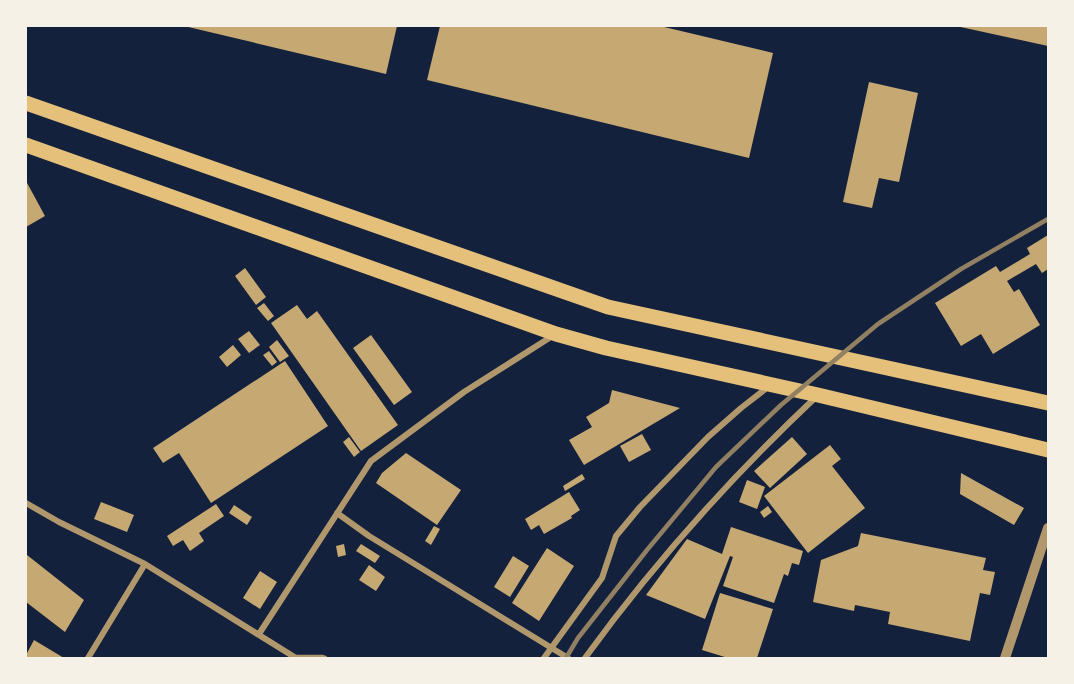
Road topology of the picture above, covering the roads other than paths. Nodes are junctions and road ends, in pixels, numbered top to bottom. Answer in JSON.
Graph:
{"nodes":[{"id":1,"x":26,"y":103,"type":"edge"},
{"id":2,"x":26,"y":145,"type":"edge"},
{"id":3,"x":556,"y":334,"type":"junction"},
{"id":4,"x":771,"y":385,"type":"junction"},
{"id":5,"x":818,"y":395,"type":"junction"},
{"id":6,"x":1048,"y":403,"type":"edge"},
{"id":7,"x":1048,"y":450,"type":"edge"},
{"id":8,"x":26,"y":503,"type":"edge"},
{"id":9,"x":337,"y":513,"type":"junction"},
{"id":10,"x":1048,"y":528,"type":"edge"},
{"id":11,"x":145,"y":564,"type":"junction"},
{"id":12,"x":259,"y":634,"type":"junction"},
{"id":13,"x":549,"y":649,"type":"junction"},
{"id":14,"x":88,"y":658,"type":"edge"},
{"id":15,"x":295,"y":658,"type":"edge"},
{"id":16,"x":325,"y":658,"type":"edge"},
{"id":17,"x":544,"y":658,"type":"edge"},
{"id":18,"x":567,"y":658,"type":"edge"},
{"id":19,"x":585,"y":658,"type":"edge"},
{"id":20,"x":1008,"y":658,"type":"edge"}],
"edges":[{"from":1,"to":6,"type":"main road"},
{"from":2,"to":3,"type":"main road"},
{"from":3,"to":4,"type":"main road"},
{"from":3,"to":9,"type":"street"},
{"from":4,"to":5,"type":"main road"},
{"from":4,"to":13,"type":"street"},
{"from":5,"to":7,"type":"main road"},
{"from":5,"to":19,"type":"street"},
{"from":8,"to":11,"type":"street"},
{"from":9,"to":12,"type":"street"},
{"from":9,"to":13,"type":"street"},
{"from":10,"to":20,"type":"street"},
{"from":11,"to":12,"type":"street"},
{"from":11,"to":14,"type":"street"},
{"from":12,"to":15,"type":"street"},
{"from":13,"to":17,"type":"street"},
{"from":13,"to":18,"type":"street"},
{"from":15,"to":16,"type":"lane"}]}
